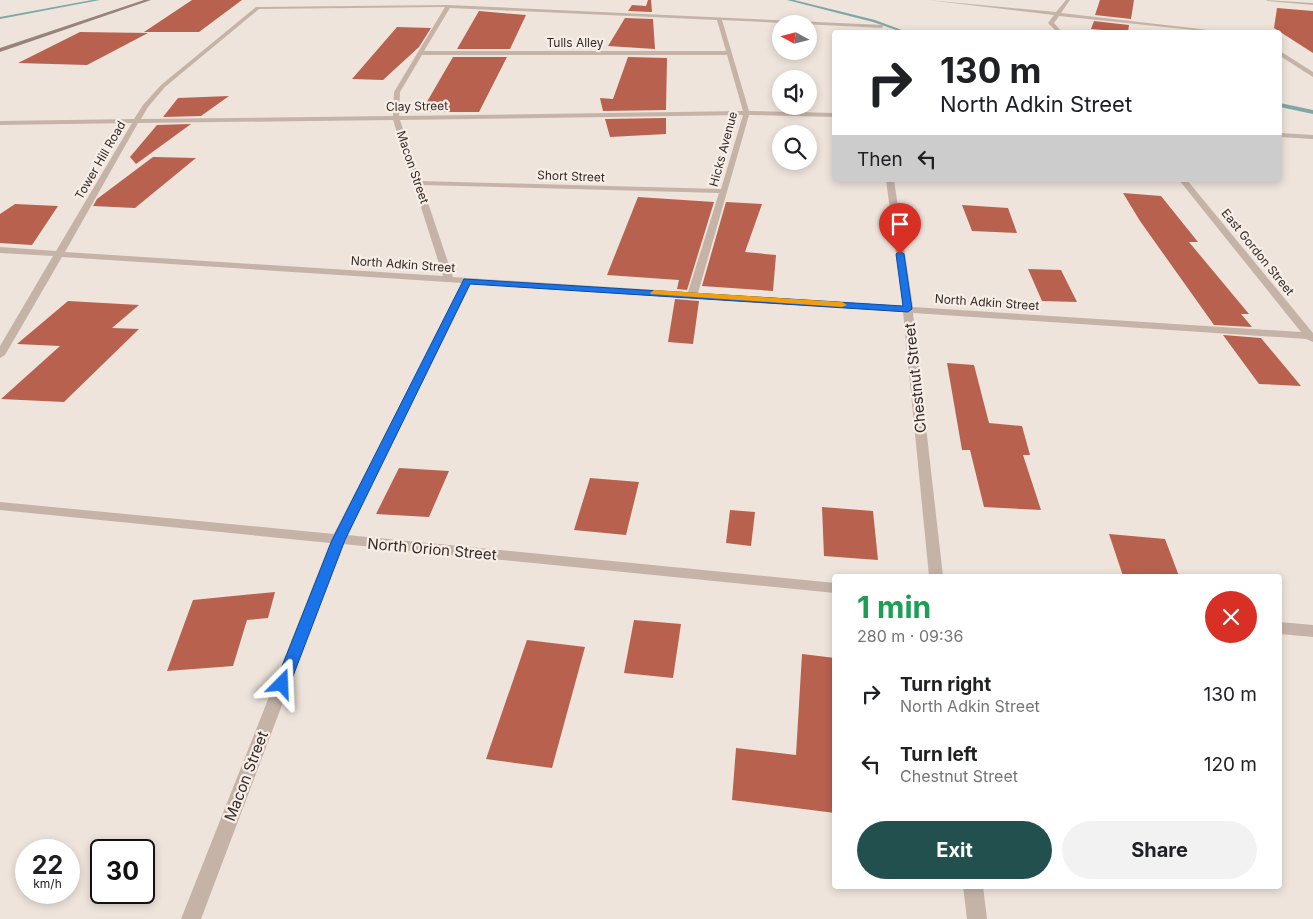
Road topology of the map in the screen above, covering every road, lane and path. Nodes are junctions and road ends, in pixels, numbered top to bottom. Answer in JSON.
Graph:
{"nodes":[{"id":1,"x":150,"y":0,"type":"edge"},
{"id":2,"x":929,"y":0,"type":"edge"},
{"id":3,"x":1068,"y":0,"type":"edge"},
{"id":4,"x":1268,"y":0,"type":"edge"},
{"id":5,"x":1313,"y":4,"type":"edge"},
{"id":6,"x":448,"y":6,"type":"junction"},
{"id":7,"x":1057,"y":14,"type":"junction"},
{"id":8,"x":719,"y":19,"type":"junction"},
{"id":9,"x":882,"y":26,"type":"dead end"},
{"id":10,"x":1057,"y":30,"type":"edge"},
{"id":11,"x":1205,"y":30,"type":"edge"},
{"id":12,"x":0,"y":50,"type":"edge"},
{"id":13,"x":420,"y":53,"type":"junction"},
{"id":14,"x":729,"y":53,"type":"junction"},
{"id":15,"x":1282,"y":54,"type":"edge"},
{"id":16,"x":1313,"y":75,"type":"edge"},
{"id":17,"x":746,"y":113,"type":"junction"},
{"id":18,"x":832,"y":115,"type":"edge"},
{"id":19,"x":396,"y":118,"type":"junction"},
{"id":20,"x":136,"y":121,"type":"junction"},
{"id":21,"x":0,"y":123,"type":"edge"},
{"id":22,"x":1282,"y":135,"type":"edge"},
{"id":23,"x":1313,"y":137,"type":"edge"},
{"id":24,"x":890,"y":182,"type":"edge"},
{"id":25,"x":1185,"y":182,"type":"edge"},
{"id":26,"x":418,"y":183,"type":"junction"},
{"id":27,"x":724,"y":191,"type":"junction"},
{"id":28,"x":0,"y":250,"type":"edge"},
{"id":29,"x":58,"y":255,"type":"junction"},
{"id":30,"x":449,"y":280,"type":"junction"},
{"id":31,"x":468,"y":281,"type":"junction"},
{"id":32,"x":692,"y":295,"type":"junction"},
{"id":33,"x":908,"y":309,"type":"junction"},
{"id":34,"x":1312,"y":338,"type":"edge"},
{"id":35,"x":0,"y":355,"type":"edge"},
{"id":36,"x":0,"y":506,"type":"edge"},
{"id":37,"x":338,"y":540,"type":"junction"},
{"id":38,"x":936,"y":574,"type":"edge"},
{"id":39,"x":832,"y":588,"type":"edge"},
{"id":40,"x":1282,"y":628,"type":"edge"},
{"id":41,"x":1313,"y":631,"type":"edge"},
{"id":42,"x":973,"y":889,"type":"edge"},
{"id":43,"x":191,"y":919,"type":"edge"},
{"id":44,"x":977,"y":919,"type":"edge"}],
"edges":[{"from":1,"to":12,"type":"street"},
{"from":2,"to":7,"type":"street"},
{"from":3,"to":7,"type":"street"},
{"from":4,"to":5,"type":"street"},
{"from":6,"to":8,"type":"street"},
{"from":6,"to":13,"type":"street","name":"Macon Street"},
{"from":6,"to":20,"type":"street","name":"Tower Hill Road"},
{"from":7,"to":10,"type":"street"},
{"from":7,"to":11,"type":"street"},
{"from":8,"to":9,"type":"street"},
{"from":8,"to":14,"type":"street","name":"Hicks Avenue"},
{"from":13,"to":14,"type":"street","name":"Tulls Alley"},
{"from":13,"to":19,"type":"street","name":"Macon Street"},
{"from":14,"to":17,"type":"street","name":"Hicks Avenue"},
{"from":15,"to":16,"type":"street"},
{"from":17,"to":18,"type":"street","name":"Clay Street"},
{"from":17,"to":19,"type":"street","name":"Clay Street"},
{"from":17,"to":27,"type":"street","name":"Hicks Avenue"},
{"from":19,"to":20,"type":"street","name":"Clay Street"},
{"from":19,"to":26,"type":"street","name":"Macon Street"},
{"from":20,"to":21,"type":"street","name":"Clay Street"},
{"from":20,"to":29,"type":"street","name":"Tower Hill Road"},
{"from":22,"to":23,"type":"street"},
{"from":24,"to":33,"type":"street","name":"Chestnut Street"},
{"from":25,"to":34,"type":"street","name":"East Gordon Street"},
{"from":26,"to":27,"type":"street","name":"Short Street"},
{"from":26,"to":30,"type":"street","name":"Macon Street"},
{"from":27,"to":32,"type":"street","name":"Hicks Avenue"},
{"from":28,"to":29,"type":"street","name":"North Adkin Street"},
{"from":29,"to":30,"type":"street","name":"North Adkin Street"},
{"from":29,"to":35,"type":"street","name":"Tower Hill Road"},
{"from":30,"to":31,"type":"street","name":"North Adkin Street"},
{"from":31,"to":32,"type":"street","name":"North Adkin Street"},
{"from":31,"to":37,"type":"street","name":"Macon Street"},
{"from":32,"to":33,"type":"street","name":"North Adkin Street"},
{"from":33,"to":34,"type":"street","name":"North Adkin Street"},
{"from":33,"to":38,"type":"street","name":"Chestnut Street"},
{"from":36,"to":37,"type":"street","name":"North Orion Street"},
{"from":37,"to":39,"type":"street","name":"North Orion Street"},
{"from":37,"to":43,"type":"street","name":"Macon Street"},
{"from":40,"to":41,"type":"street"},
{"from":42,"to":44,"type":"street"}]}
